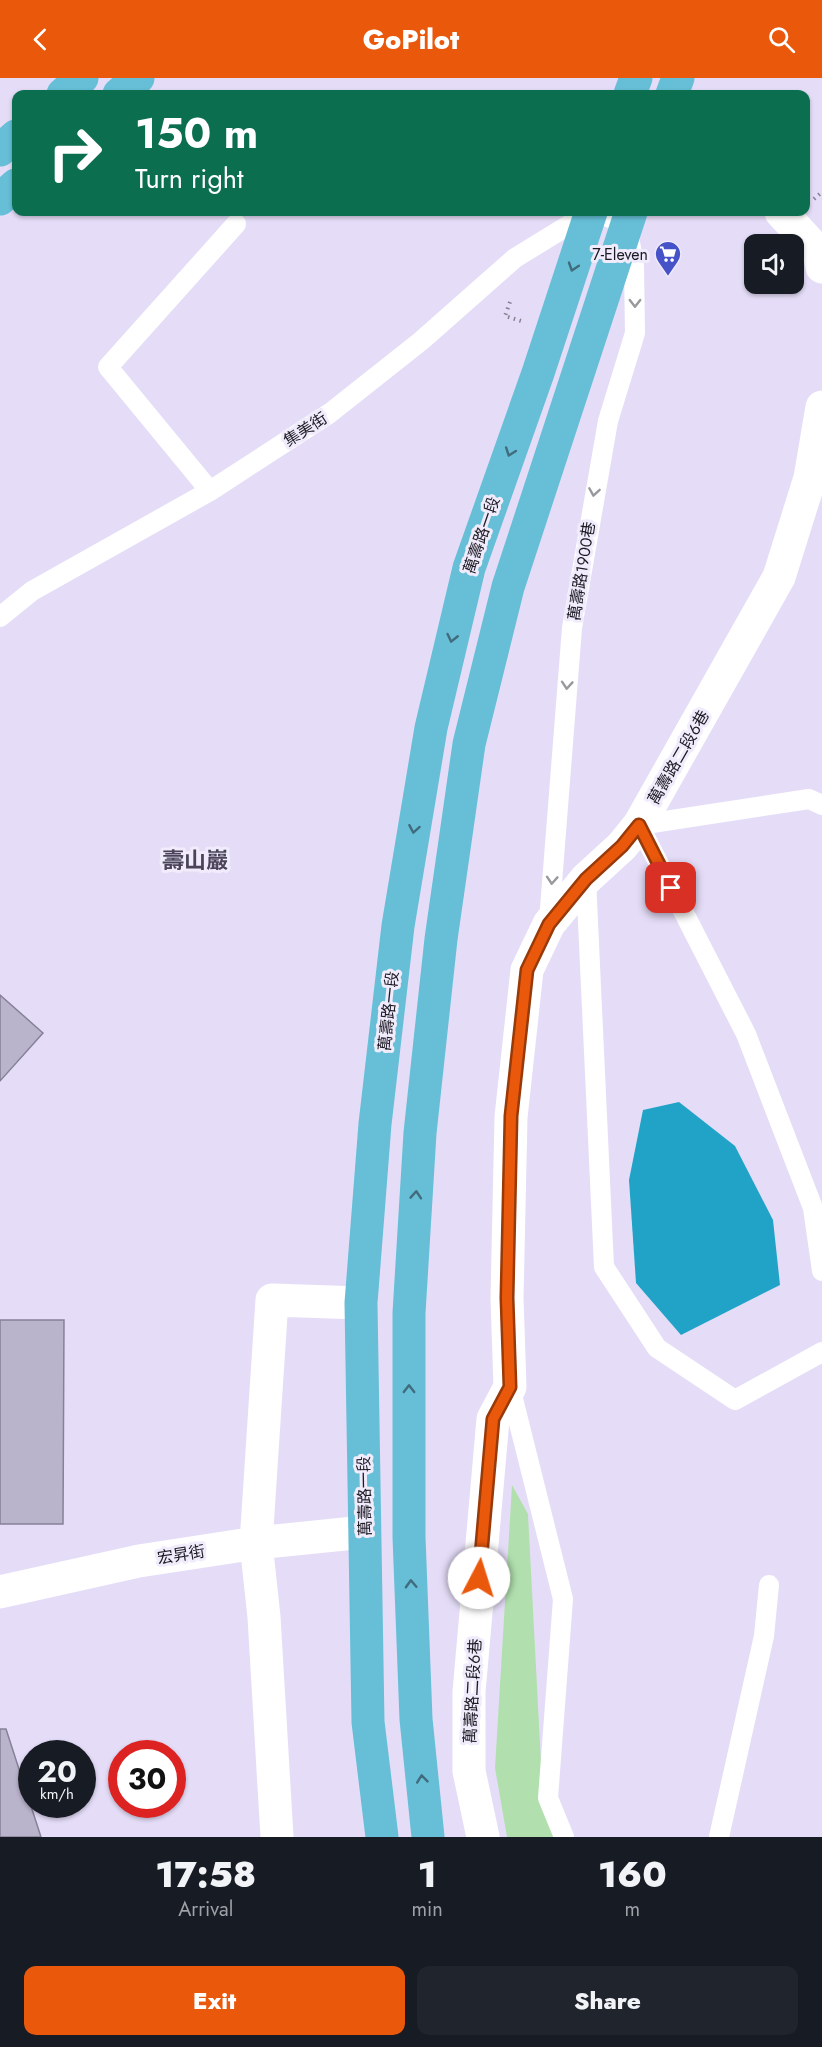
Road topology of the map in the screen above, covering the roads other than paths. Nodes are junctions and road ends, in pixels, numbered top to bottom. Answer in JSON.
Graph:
{"nodes":[{"id":1,"x":82,"y":78,"type":"edge"},
{"id":2,"x":138,"y":78,"type":"edge"},
{"id":3,"x":68,"y":90,"type":"edge"},
{"id":4,"x":124,"y":90,"type":"edge"},
{"id":5,"x":12,"y":140,"type":"edge"},
{"id":6,"x":0,"y":150,"type":"edge"},
{"id":7,"x":12,"y":188,"type":"edge"},
{"id":8,"x":0,"y":199,"type":"edge"},
{"id":9,"x":584,"y":216,"type":"edge"},
{"id":10,"x":590,"y":216,"type":"edge"},
{"id":11,"x":785,"y":216,"type":"edge"},
{"id":12,"x":629,"y":218,"type":"edge"},
{"id":13,"x":236,"y":224,"type":"dead end"},
{"id":14,"x":822,"y":267,"type":"edge"},
{"id":15,"x":822,"y":407,"type":"edge"},
{"id":16,"x":210,"y":491,"type":"junction"},
{"id":17,"x":0,"y":617,"type":"edge"},
{"id":18,"x":822,"y":805,"type":"edge"},
{"id":19,"x":639,"y":825,"type":"junction"},
{"id":20,"x":586,"y":879,"type":"junction"},
{"id":21,"x":549,"y":924,"type":"junction"},
{"id":22,"x":822,"y":1271,"type":"edge"},
{"id":23,"x":361,"y":1303,"type":"junction"},
{"id":24,"x":822,"y":1352,"type":"edge"},
{"id":25,"x":510,"y":1387,"type":"junction"},
{"id":26,"x":364,"y":1532,"type":"junction"},
{"id":27,"x":256,"y":1543,"type":"junction"},
{"id":28,"x":770,"y":1585,"type":"dead end"},
{"id":29,"x":0,"y":1592,"type":"edge"},
{"id":30,"x":277,"y":1837,"type":"edge"},
{"id":31,"x":382,"y":1837,"type":"edge"},
{"id":32,"x":428,"y":1837,"type":"edge"},
{"id":33,"x":483,"y":1837,"type":"edge"},
{"id":34,"x":564,"y":1837,"type":"edge"},
{"id":35,"x":718,"y":1837,"type":"edge"}],
"edges":[{"from":1,"to":3,"type":"main road"},
{"from":2,"to":4,"type":"main road"},
{"from":5,"to":6,"type":"main road"},
{"from":7,"to":8,"type":"main road"},
{"from":9,"to":16,"type":"lane","name":"集美街"},
{"from":10,"to":23,"type":"main road","name":"萬壽路一段","one_way":true},
{"from":11,"to":14,"type":"street"},
{"from":12,"to":21,"type":"lane","name":"萬壽路1900巷","one_way":true},
{"from":32,"to":12,"type":"main road","one_way":true},
{"from":13,"to":16,"type":"lane"},
{"from":15,"to":19,"type":"street","name":"萬壽路二段6巷"},
{"from":16,"to":17,"type":"lane","name":"集美街"},
{"from":18,"to":19,"type":"lane"},
{"from":19,"to":20,"type":"street","name":"萬壽路二段6巷"},
{"from":19,"to":22,"type":"lane"},
{"from":20,"to":21,"type":"street","name":"萬壽路二段6巷"},
{"from":20,"to":24,"type":"lane"},
{"from":21,"to":25,"type":"street","name":"萬壽路二段6巷"},
{"from":23,"to":26,"type":"main road","name":"萬壽路一段"},
{"from":23,"to":27,"type":"street"},
{"from":25,"to":33,"type":"street","name":"萬壽路二段6巷"},
{"from":25,"to":34,"type":"lane"},
{"from":26,"to":27,"type":"street","name":"宏昇街"},
{"from":26,"to":31,"type":"main road","name":"萬壽路一段"},
{"from":27,"to":29,"type":"street","name":"宏昇街"},
{"from":27,"to":30,"type":"street"},
{"from":28,"to":35,"type":"lane"}]}
